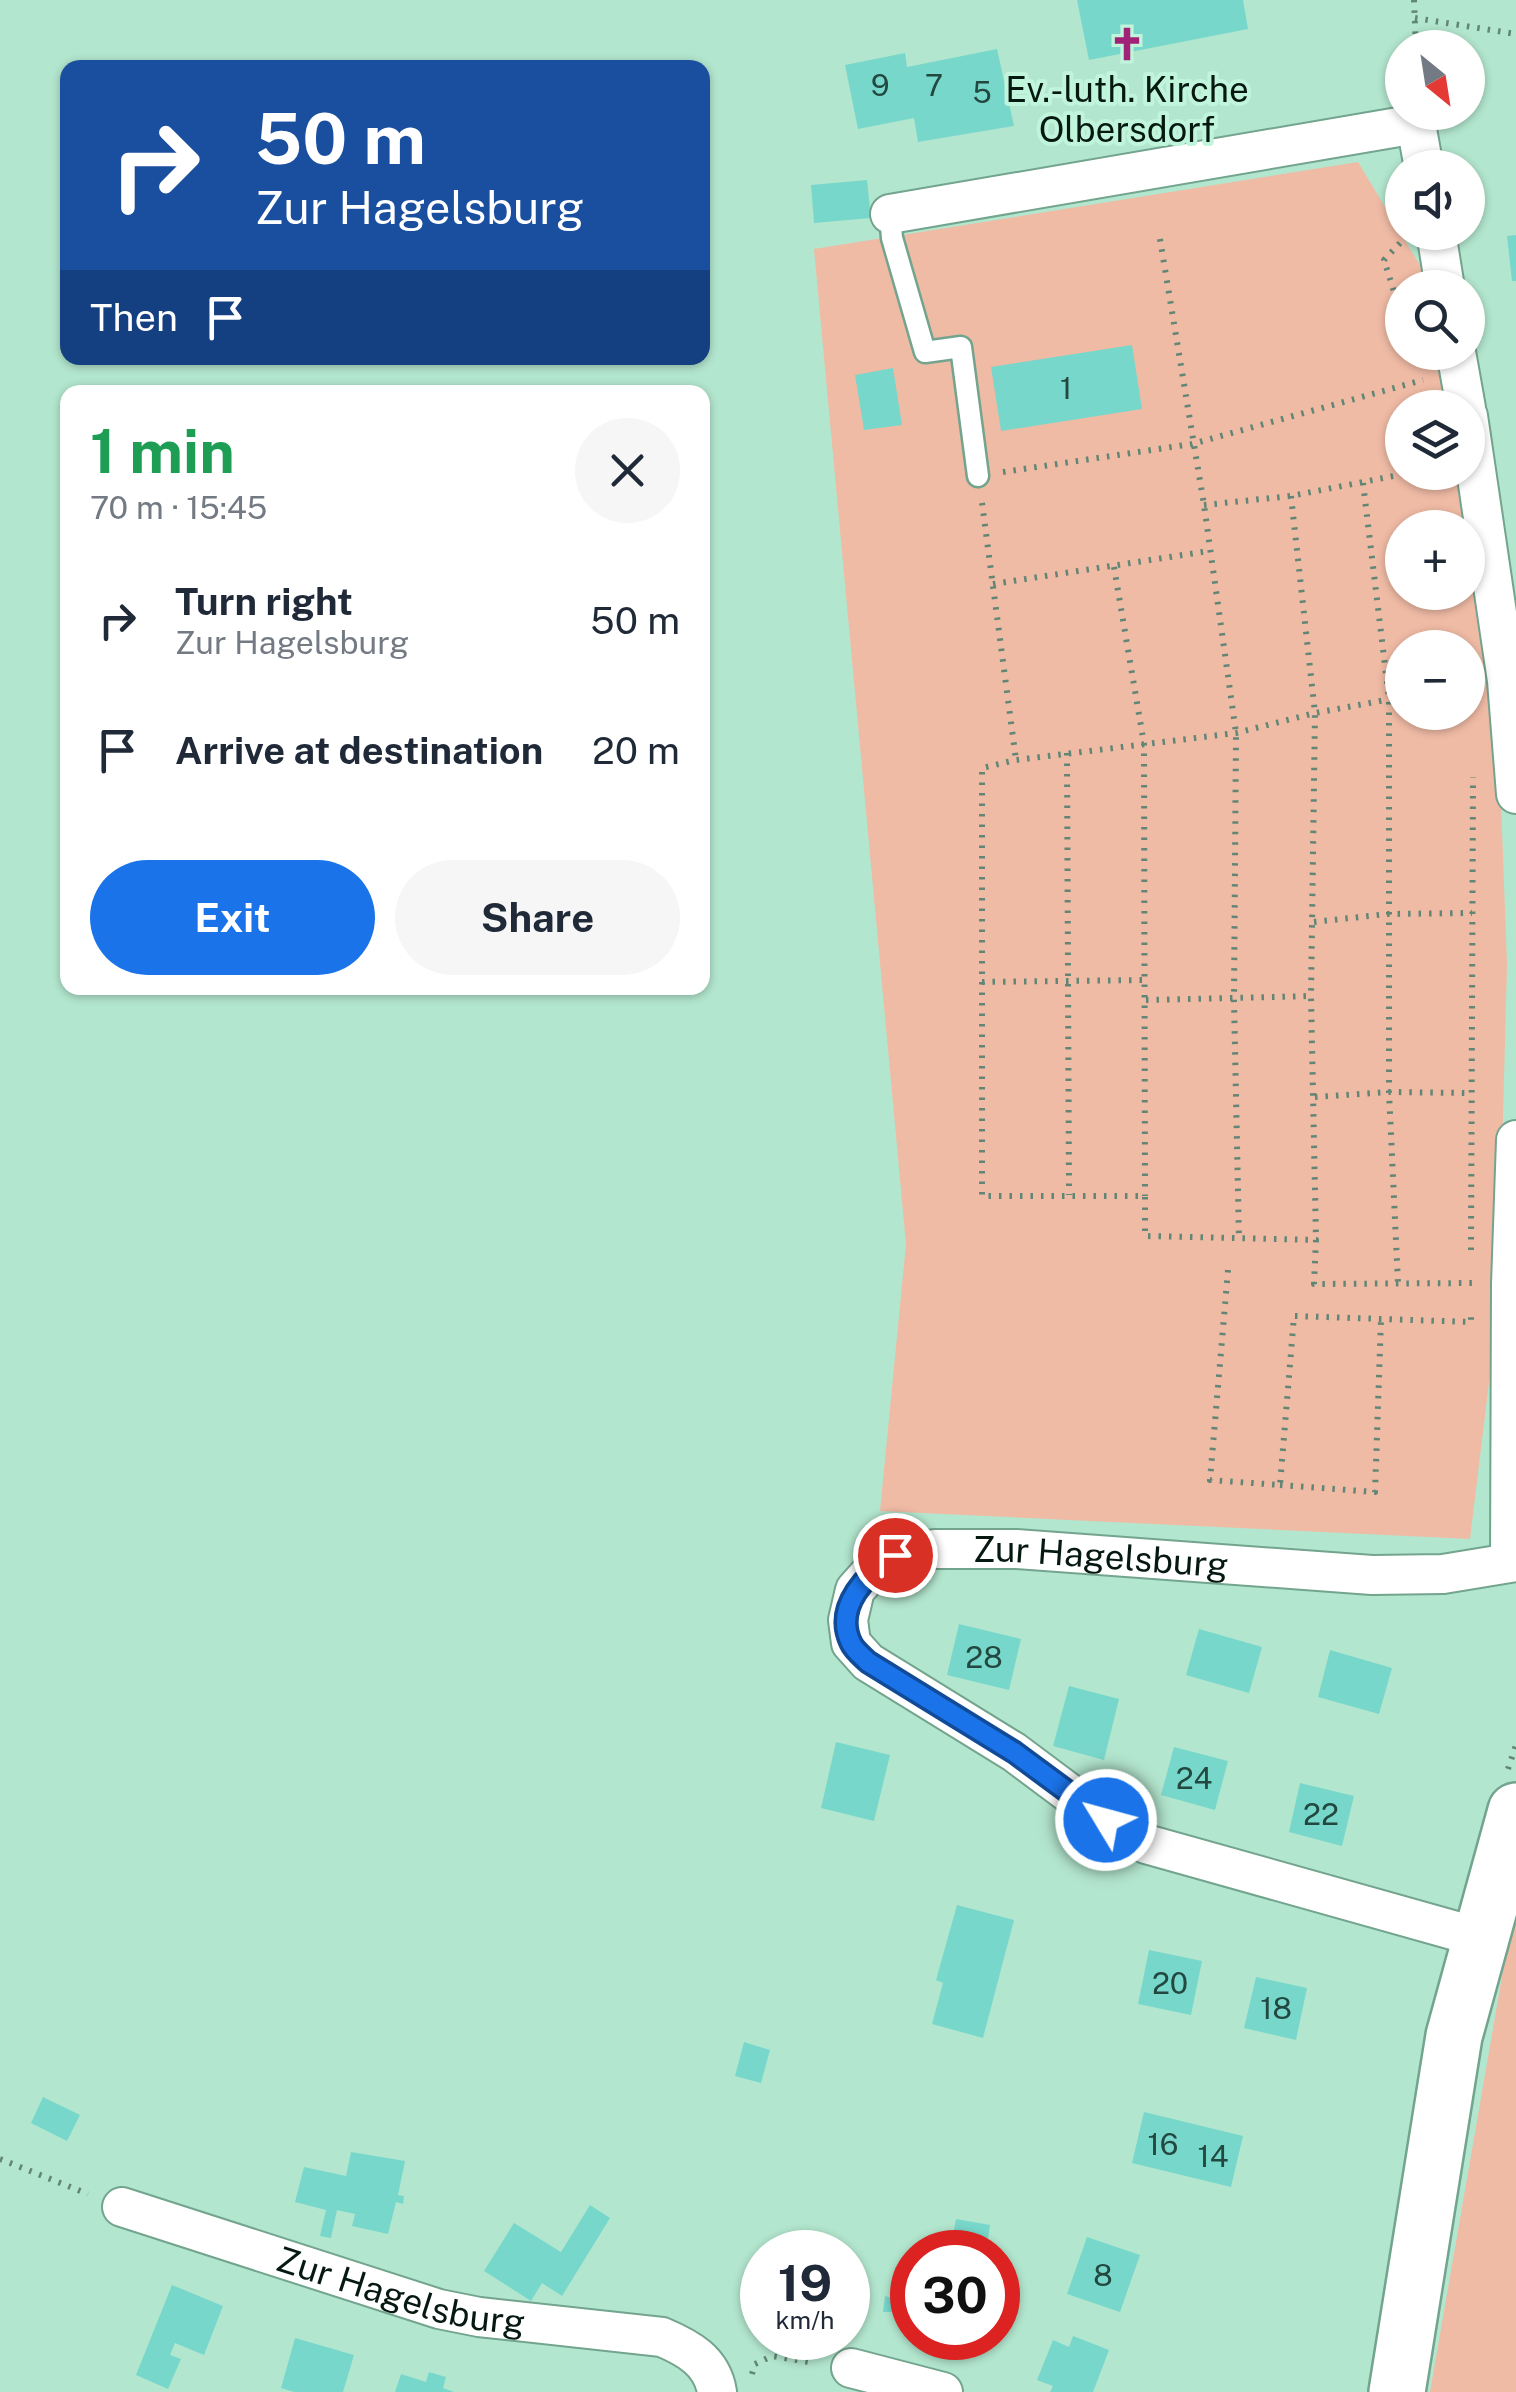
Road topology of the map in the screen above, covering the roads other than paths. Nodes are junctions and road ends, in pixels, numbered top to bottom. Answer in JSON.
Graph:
{"nodes":[{"id":1,"x":1421,"y":150,"type":"edge"},
{"id":2,"x":890,"y":214,"type":"joint"},
{"id":3,"x":978,"y":476,"type":"road end"},
{"id":4,"x":1479,"y":490,"type":"edge"},
{"id":5,"x":1516,"y":794,"type":"edge"},
{"id":6,"x":1516,"y":1140,"type":"edge"},
{"id":7,"x":1513,"y":1561,"type":"edge"},
{"id":8,"x":1516,"y":1810,"type":"edge"},
{"id":9,"x":1480,"y":1938,"type":"junction"},
{"id":10,"x":122,"y":2207,"type":"road end"},
{"id":11,"x":850,"y":2368,"type":"road end"},
{"id":12,"x":734,"y":2385,"type":"edge"},
{"id":13,"x":942,"y":2392,"type":"edge"},
{"id":14,"x":1398,"y":2392,"type":"edge"}],
"edges":[{"from":1,"to":2,"type":"street"},
{"from":2,"to":3,"type":"lane"},
{"from":4,"to":5,"type":"street"},
{"from":6,"to":7,"type":"street"},
{"from":7,"to":9,"type":"street","name":"Zur Hagelsburg"},
{"from":8,"to":9,"type":"main road"},
{"from":9,"to":14,"type":"main road"},
{"from":10,"to":12,"type":"street","name":"Zur Hagelsburg"},
{"from":11,"to":13,"type":"street"}]}
